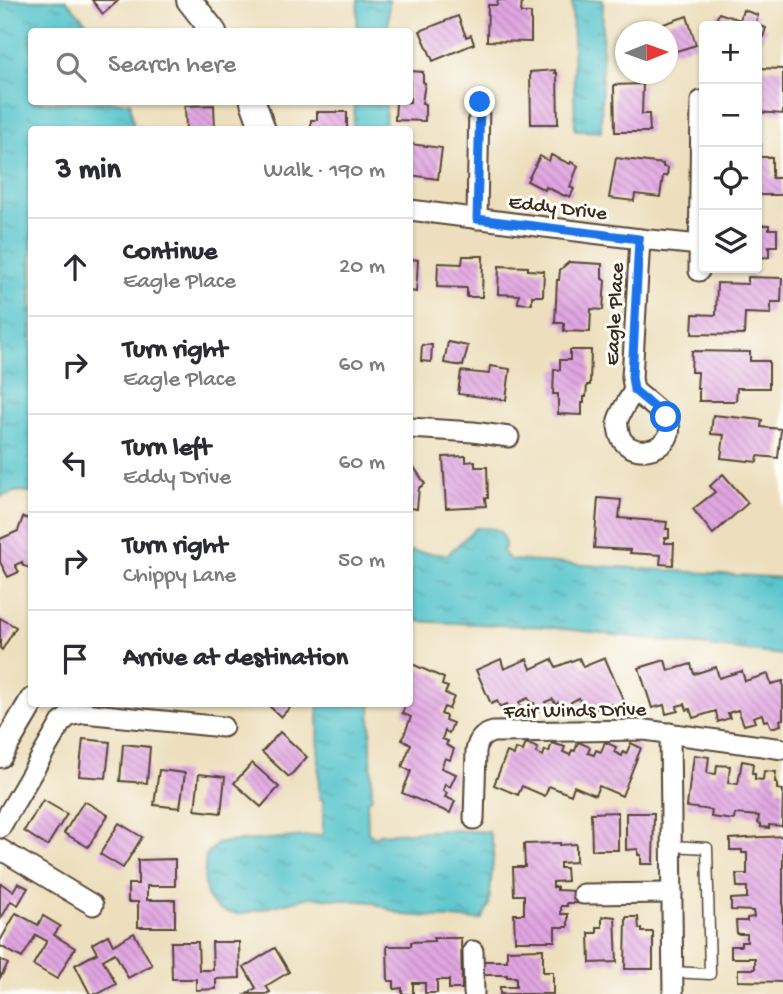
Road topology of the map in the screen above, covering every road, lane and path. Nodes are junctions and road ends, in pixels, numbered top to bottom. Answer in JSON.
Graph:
{"nodes":[{"id":1,"x":189,"y":0,"type":"edge"},
{"id":2,"x":211,"y":28,"type":"edge"},
{"id":3,"x":480,"y":102,"type":"dead end"},
{"id":4,"x":254,"y":105,"type":"edge"},
{"id":5,"x":262,"y":126,"type":"edge"},
{"id":6,"x":701,"y":147,"type":"edge"},
{"id":7,"x":413,"y":210,"type":"edge"},
{"id":8,"x":700,"y":210,"type":"edge"},
{"id":9,"x":477,"y":219,"type":"junction"},
{"id":10,"x":639,"y":239,"type":"junction"},
{"id":11,"x":699,"y":245,"type":"edge"},
{"id":12,"x":634,"y":390,"type":"dead end"},
{"id":13,"x":413,"y":428,"type":"edge"},
{"id":14,"x":509,"y":437,"type":"dead end"},
{"id":15,"x":28,"y":707,"type":"edge"},
{"id":16,"x":223,"y":727,"type":"dead end"},
{"id":17,"x":670,"y":733,"type":"junction"},
{"id":18,"x":783,"y":749,"type":"edge"},
{"id":19,"x":0,"y":755,"type":"edge"},
{"id":20,"x":474,"y":819,"type":"dead end"},
{"id":21,"x":0,"y":828,"type":"edge"},
{"id":22,"x":671,"y":846,"type":"junction"},
{"id":23,"x":0,"y":849,"type":"edge"},
{"id":24,"x":671,"y":893,"type":"junction"},
{"id":25,"x":583,"y":894,"type":"dead end"},
{"id":26,"x":93,"y":905,"type":"dead end"},
{"id":27,"x":473,"y":951,"type":"dead end"},
{"id":28,"x":672,"y":972,"type":"junction"},
{"id":29,"x":474,"y":994,"type":"edge"},
{"id":30,"x":673,"y":994,"type":"edge"}],
"edges":[{"from":1,"to":2,"type":"street"},
{"from":3,"to":9,"type":"street"},
{"from":4,"to":5,"type":"street"},
{"from":6,"to":8,"type":"street"},
{"from":7,"to":9,"type":"street","name":"Eddy Drive"},
{"from":9,"to":10,"type":"street","name":"Eddy Drive"},
{"from":10,"to":11,"type":"street","name":"Eddy Drive"},
{"from":10,"to":12,"type":"street","name":"Eagle Place"},
{"from":13,"to":14,"type":"street"},
{"from":15,"to":19,"type":"street"},
{"from":16,"to":21,"type":"street"},
{"from":17,"to":18,"type":"street","name":"Fair Winds Drive"},
{"from":17,"to":20,"type":"street","name":"Fair Winds Drive"},
{"from":17,"to":22,"type":"street","name":"Fair Winds Drive"},
{"from":22,"to":24,"type":"street","name":"Fair Winds Drive"},
{"from":22,"to":28,"type":"lane"},
{"from":23,"to":26,"type":"street"},
{"from":24,"to":25,"type":"street"},
{"from":24,"to":28,"type":"street","name":"Fair Winds Drive"},
{"from":27,"to":29,"type":"street"},
{"from":28,"to":30,"type":"street","name":"Fair Winds Drive"}]}
